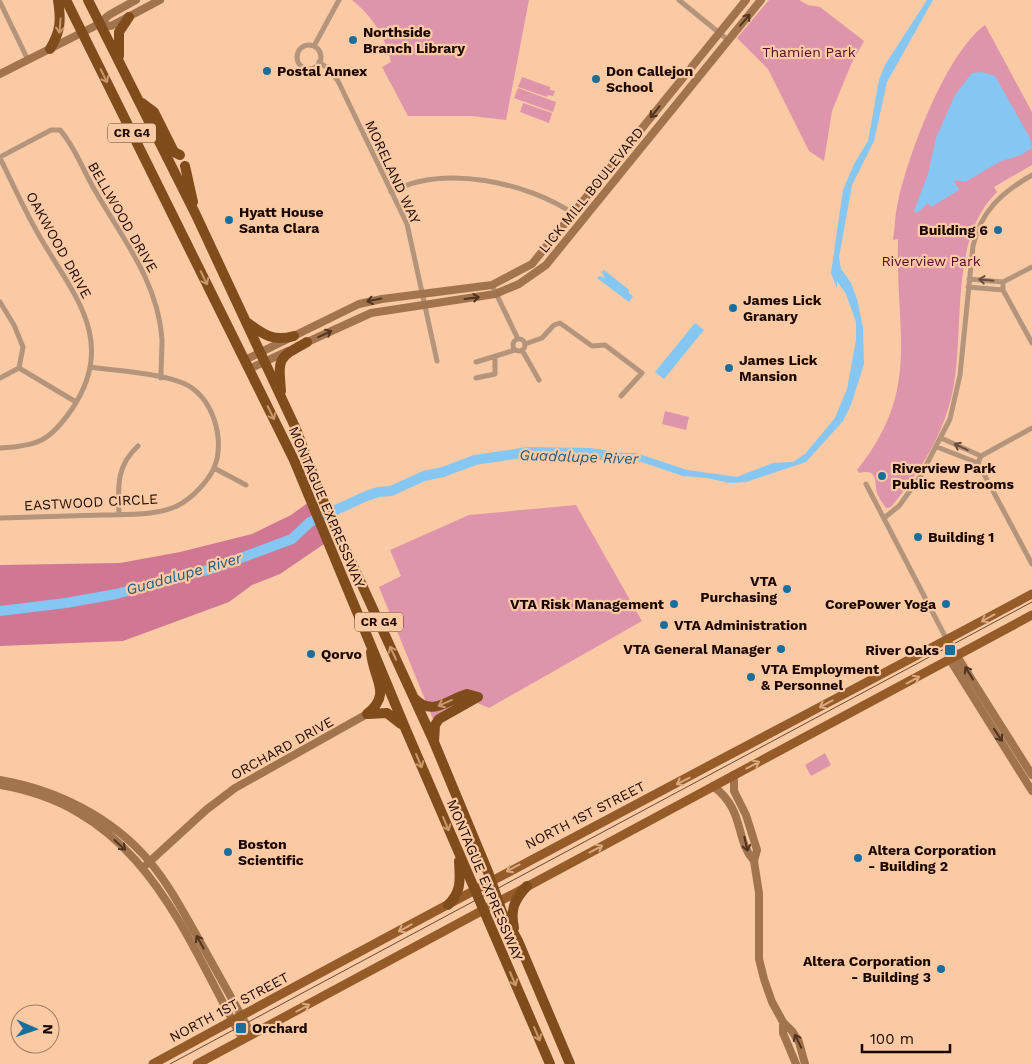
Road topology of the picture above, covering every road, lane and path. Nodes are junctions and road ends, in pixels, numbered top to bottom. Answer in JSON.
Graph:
{"nodes":[{"id":1,"x":58,"y":0,"type":"edge"},
{"id":2,"x":66,"y":0,"type":"edge"},
{"id":3,"x":88,"y":0,"type":"edge"},
{"id":4,"x":136,"y":0,"type":"edge"},
{"id":5,"x":160,"y":0,"type":"edge"},
{"id":6,"x":339,"y":0,"type":"edge"},
{"id":7,"x":679,"y":0,"type":"edge"},
{"id":8,"x":746,"y":0,"type":"edge"},
{"id":9,"x":761,"y":0,"type":"edge"},
{"id":10,"x":0,"y":2,"type":"edge"},
{"id":11,"x":129,"y":17,"type":"junction"},
{"id":12,"x":99,"y":24,"type":"junction"},
{"id":13,"x":82,"y":32,"type":"junction"},
{"id":14,"x":718,"y":33,"type":"junction"},
{"id":15,"x":728,"y":40,"type":"junction"},
{"id":16,"x":314,"y":46,"type":"junction"},
{"id":17,"x":50,"y":49,"type":"junction"},
{"id":18,"x":28,"y":60,"type":"junction"},
{"id":19,"x":119,"y":62,"type":"junction"},
{"id":20,"x":319,"y":62,"type":"junction"},
{"id":21,"x":0,"y":74,"type":"edge"},
{"id":22,"x":139,"y":101,"type":"junction"},
{"id":23,"x":180,"y":155,"type":"dead end"},
{"id":24,"x":0,"y":158,"type":"edge"},
{"id":25,"x":185,"y":166,"type":"dead end"},
{"id":26,"x":1032,"y":175,"type":"edge"},
{"id":27,"x":391,"y":192,"type":"junction"},
{"id":28,"x":574,"y":214,"type":"junction"},
{"id":29,"x":196,"y":215,"type":"junction"},
{"id":30,"x":1032,"y":267,"type":"edge"},
{"id":31,"x":969,"y":279,"type":"junction"},
{"id":32,"x":1003,"y":282,"type":"junction"},
{"id":33,"x":492,"y":285,"type":"junction"},
{"id":34,"x":968,"y":287,"type":"junction"},
{"id":35,"x":1003,"y":290,"type":"junction"},
{"id":36,"x":422,"y":293,"type":"junction"},
{"id":37,"x":495,"y":294,"type":"junction"},
{"id":38,"x":0,"y":302,"type":"edge"},
{"id":39,"x":424,"y":304,"type":"junction"},
{"id":40,"x":246,"y":321,"type":"junction"},
{"id":41,"x":294,"y":336,"type":"junction"},
{"id":42,"x":518,"y":339,"type":"junction"},
{"id":43,"x":307,"y":342,"type":"junction"},
{"id":44,"x":1032,"y":343,"type":"edge"},
{"id":45,"x":525,"y":344,"type":"junction"},
{"id":46,"x":515,"y":350,"type":"junction"},
{"id":47,"x":522,"y":350,"type":"junction"},
{"id":48,"x":263,"y":357,"type":"junction"},
{"id":49,"x":495,"y":358,"type":"junction"},
{"id":50,"x":436,"y":360,"type":"dead end"},
{"id":51,"x":476,"y":362,"type":"dead end"},
{"id":52,"x":247,"y":365,"type":"junction"},
{"id":53,"x":90,"y":367,"type":"junction"},
{"id":54,"x":19,"y":368,"type":"junction"},
{"id":55,"x":0,"y":378,"type":"edge"},
{"id":56,"x":161,"y":378,"type":"junction"},
{"id":57,"x":476,"y":378,"type":"dead end"},
{"id":58,"x":539,"y":380,"type":"dead end"},
{"id":59,"x":621,"y":396,"type":"dead end"},
{"id":60,"x":282,"y":397,"type":"junction"},
{"id":61,"x":76,"y":402,"type":"junction"},
{"id":62,"x":1032,"y":428,"type":"edge"},
{"id":63,"x":941,"y":438,"type":"junction"},
{"id":64,"x":138,"y":446,"type":"dead end"},
{"id":65,"x":937,"y":447,"type":"junction"},
{"id":66,"x":0,"y":448,"type":"edge"},
{"id":67,"x":981,"y":456,"type":"junction"},
{"id":68,"x":978,"y":463,"type":"junction"},
{"id":69,"x":214,"y":468,"type":"junction"},
{"id":70,"x":866,"y":484,"type":"dead end"},
{"id":71,"x":246,"y":485,"type":"dead end"},
{"id":72,"x":119,"y":514,"type":"junction"},
{"id":73,"x":0,"y":518,"type":"edge"},
{"id":74,"x":884,"y":518,"type":"junction"},
{"id":75,"x":1032,"y":564,"type":"edge"},
{"id":76,"x":1032,"y":594,"type":"edge"},
{"id":77,"x":1032,"y":615,"type":"edge"},
{"id":78,"x":947,"y":640,"type":"junction"},
{"id":79,"x":370,"y":641,"type":"junction"},
{"id":80,"x":959,"y":655,"type":"junction"},
{"id":81,"x":950,"y":660,"type":"junction"},
{"id":82,"x":414,"y":697,"type":"junction"},
{"id":83,"x":367,"y":714,"type":"junction"},
{"id":84,"x":406,"y":730,"type":"junction"},
{"id":85,"x":434,"y":742,"type":"junction"},
{"id":86,"x":734,"y":775,"type":"junction"},
{"id":87,"x":1032,"y":775,"type":"edge"},
{"id":88,"x":0,"y":780,"type":"edge"},
{"id":89,"x":0,"y":785,"type":"edge"},
{"id":90,"x":713,"y":786,"type":"junction"},
{"id":91,"x":32,"y":790,"type":"junction"},
{"id":92,"x":1032,"y":791,"type":"edge"},
{"id":93,"x":459,"y":853,"type":"junction"},
{"id":94,"x":754,"y":861,"type":"junction"},
{"id":95,"x":146,"y":864,"type":"junction"},
{"id":96,"x":491,"y":881,"type":"junction"},
{"id":97,"x":527,"y":886,"type":"junction"},
{"id":98,"x":475,"y":890,"type":"junction"},
{"id":99,"x":498,"y":902,"type":"junction"},
{"id":100,"x":448,"y":904,"type":"junction"},
{"id":101,"x":483,"y":911,"type":"junction"},
{"id":102,"x":186,"y":926,"type":"junction"},
{"id":103,"x":518,"y":942,"type":"junction"},
{"id":104,"x":213,"y":965,"type":"junction"},
{"id":105,"x":205,"y":969,"type":"junction"},
{"id":106,"x":236,"y":1018,"type":"junction"},
{"id":107,"x":782,"y":1022,"type":"junction"},
{"id":108,"x":252,"y":1035,"type":"junction"},
{"id":109,"x":243,"y":1040,"type":"junction"},
{"id":110,"x":153,"y":1064,"type":"edge"},
{"id":111,"x":197,"y":1064,"type":"edge"},
{"id":112,"x":550,"y":1064,"type":"edge"},
{"id":113,"x":570,"y":1064,"type":"edge"},
{"id":114,"x":796,"y":1064,"type":"edge"},
{"id":115,"x":805,"y":1064,"type":"edge"}],
"edges":[{"from":1,"to":17,"type":"highway","one_way":true},
{"from":2,"to":13,"type":"highway","name":"MONTAGUE EXPRESSWAY","number":"CR G4"},
{"from":3,"to":12,"type":"highway","name":"MONTAGUE EXPRESSWAY","number":"CR G4"},
{"from":4,"to":12,"type":"main road"},
{"from":5,"to":11,"type":"main road"},
{"from":6,"to":16,"type":"street"},
{"from":7,"to":14,"type":"street"},
{"from":8,"to":14,"type":"main road","name":"LICK MILL BOULEVARD"},
{"from":15,"to":9,"type":"main road","name":"LICK MILL BOULEVARD","one_way":true},
{"from":10,"to":18,"type":"street"},
{"from":11,"to":12,"type":"main road"},
{"from":11,"to":19,"type":"highway"},
{"from":12,"to":13,"type":"main road"},
{"from":12,"to":19,"type":"highway","name":"MONTAGUE EXPRESSWAY","number":"CR G4"},
{"from":13,"to":17,"type":"main road"},
{"from":13,"to":52,"type":"highway","name":"MONTAGUE EXPRESSWAY","number":"CR G4","one_way":true},
{"from":14,"to":15,"type":"street"},
{"from":14,"to":28,"type":"main road","name":"LICK MILL BOULEVARD","one_way":true},
{"from":15,"to":37,"type":"main road","name":"LICK MILL BOULEVARD"},
{"from":16,"to":20,"type":"street"},
{"from":16,"to":20,"type":"street"},
{"from":17,"to":18,"type":"main road"},
{"from":18,"to":21,"type":"main road"},
{"from":19,"to":22,"type":"highway","name":"MONTAGUE EXPRESSWAY","number":"CR G4"},
{"from":20,"to":27,"type":"street","name":"MORELAND WAY"},
{"from":22,"to":23,"type":"highway"},
{"from":22,"to":29,"type":"highway","name":"MONTAGUE EXPRESSWAY","number":"CR G4"},
{"from":24,"to":53,"type":"street","name":"OAKWOOD DRIVE"},
{"from":24,"to":56,"type":"street","name":"BELLWOOD DRIVE"},
{"from":25,"to":29,"type":"highway"},
{"from":26,"to":31,"type":"street"},
{"from":27,"to":28,"type":"street"},
{"from":27,"to":36,"type":"street","name":"MORELAND WAY"},
{"from":28,"to":33,"type":"main road","name":"LICK MILL BOULEVARD"},
{"from":29,"to":40,"type":"highway","name":"MONTAGUE EXPRESSWAY","number":"CR G4"},
{"from":30,"to":32,"type":"street"},
{"from":32,"to":31,"type":"street","one_way":true},
{"from":31,"to":34,"type":"street"},
{"from":32,"to":35,"type":"street"},
{"from":33,"to":36,"type":"main road","name":"LICK MILL BOULEVARD"},
{"from":33,"to":37,"type":"street"},
{"from":34,"to":35,"type":"street"},
{"from":34,"to":63,"type":"street"},
{"from":35,"to":44,"type":"street"},
{"from":36,"to":39,"type":"street","name":"MORELAND WAY"},
{"from":36,"to":41,"type":"main road","name":"LICK MILL BOULEVARD","one_way":true},
{"from":39,"to":37,"type":"main road","name":"LICK MILL BOULEVARD","one_way":true},
{"from":37,"to":42,"type":"street"},
{"from":38,"to":54,"type":"street"},
{"from":43,"to":39,"type":"main road","name":"LICK MILL BOULEVARD","one_way":true},
{"from":39,"to":50,"type":"street","name":"MORELAND WAY"},
{"from":40,"to":41,"type":"highway"},
{"from":40,"to":48,"type":"highway","name":"MONTAGUE EXPRESSWAY","number":"CR G4"},
{"from":41,"to":48,"type":"main road","name":"LICK MILL BOULEVARD"},
{"from":42,"to":45,"type":"street"},
{"from":42,"to":46,"type":"street"},
{"from":43,"to":48,"type":"main road","name":"LICK MILL BOULEVARD"},
{"from":43,"to":60,"type":"highway"},
{"from":45,"to":47,"type":"street"},
{"from":45,"to":59,"type":"street"},
{"from":46,"to":47,"type":"street"},
{"from":46,"to":49,"type":"street"},
{"from":47,"to":58,"type":"street"},
{"from":48,"to":52,"type":"main road","name":"LICK MILL BOULEVARD"},
{"from":48,"to":60,"type":"highway","name":"MONTAGUE EXPRESSWAY","number":"CR G4"},
{"from":49,"to":51,"type":"street"},
{"from":49,"to":57,"type":"street"},
{"from":52,"to":79,"type":"highway","name":"MONTAGUE EXPRESSWAY","number":"CR G4","one_way":true},
{"from":53,"to":56,"type":"street","name":"EASTWOOD CIRCLE"},
{"from":53,"to":61,"type":"street","name":"OAKWOOD DRIVE"},
{"from":54,"to":55,"type":"street"},
{"from":54,"to":61,"type":"street"},
{"from":56,"to":69,"type":"street","name":"EASTWOOD CIRCLE"},
{"from":82,"to":60,"type":"highway","name":"MONTAGUE EXPRESSWAY","number":"CR G4","one_way":true},
{"from":61,"to":66,"type":"street","name":"OAKWOOD DRIVE"},
{"from":62,"to":67,"type":"street"},
{"from":63,"to":65,"type":"street"},
{"from":67,"to":63,"type":"street","one_way":true},
{"from":64,"to":72,"type":"street"},
{"from":65,"to":68,"type":"street"},
{"from":65,"to":74,"type":"street"},
{"from":67,"to":68,"type":"street"},
{"from":68,"to":75,"type":"street"},
{"from":69,"to":71,"type":"street"},
{"from":69,"to":72,"type":"street","name":"EASTWOOD CIRCLE"},
{"from":70,"to":74,"type":"street"},
{"from":72,"to":73,"type":"street","name":"EASTWOOD CIRCLE"},
{"from":74,"to":78,"type":"street"},
{"from":76,"to":78,"type":"main road","name":"NORTH 1ST STREET","one_way":true},
{"from":77,"to":80,"type":"main road"},
{"from":78,"to":80,"type":"main road"},
{"from":78,"to":81,"type":"main road"},
{"from":78,"to":96,"type":"main road","name":"NORTH 1ST STREET","one_way":true},
{"from":79,"to":83,"type":"highway"},
{"from":79,"to":84,"type":"highway","name":"MONTAGUE EXPRESSWAY","number":"CR G4"},
{"from":80,"to":81,"type":"main road"},
{"from":87,"to":80,"type":"main road","one_way":true},
{"from":86,"to":81,"type":"main road","one_way":true},
{"from":81,"to":92,"type":"main road","one_way":true},
{"from":82,"to":85,"type":"highway","name":"MONTAGUE EXPRESSWAY","number":"CR G4"},
{"from":85,"to":82,"type":"highway","one_way":true},
{"from":83,"to":84,"type":"highway"},
{"from":83,"to":95,"type":"main road","name":"ORCHARD DRIVE"},
{"from":84,"to":93,"type":"highway","name":"MONTAGUE EXPRESSWAY","number":"CR G4","one_way":true},
{"from":85,"to":96,"type":"highway","name":"MONTAGUE EXPRESSWAY","number":"CR G4"},
{"from":86,"to":90,"type":"main road"},
{"from":86,"to":94,"type":"main road"},
{"from":88,"to":91,"type":"main road"},
{"from":89,"to":91,"type":"main road"},
{"from":90,"to":94,"type":"main road","one_way":true},
{"from":97,"to":90,"type":"main road","one_way":true},
{"from":91,"to":95,"type":"main road"},
{"from":93,"to":98,"type":"highway","name":"MONTAGUE EXPRESSWAY","number":"CR G4"},
{"from":93,"to":100,"type":"highway"},
{"from":94,"to":107,"type":"main road"},
{"from":95,"to":102,"type":"main road"},
{"from":96,"to":98,"type":"main road","name":"NORTH 1ST STREET"},
{"from":96,"to":99,"type":"highway","name":"MONTAGUE EXPRESSWAY","number":"CR G4"},
{"from":97,"to":99,"type":"main road"},
{"from":97,"to":103,"type":"highway"},
{"from":98,"to":100,"type":"main road","name":"NORTH 1ST STREET"},
{"from":98,"to":101,"type":"highway","name":"MONTAGUE EXPRESSWAY","number":"CR G4"},
{"from":99,"to":101,"type":"main road"},
{"from":99,"to":103,"type":"highway","name":"MONTAGUE EXPRESSWAY","number":"CR G4"},
{"from":100,"to":106,"type":"main road","name":"NORTH 1ST STREET","one_way":true},
{"from":108,"to":101,"type":"main road","one_way":true},
{"from":101,"to":112,"type":"highway","name":"MONTAGUE EXPRESSWAY","number":"CR G4","one_way":true},
{"from":104,"to":102,"type":"main road","one_way":true},
{"from":102,"to":105,"type":"main road"},
{"from":103,"to":113,"type":"highway","name":"MONTAGUE EXPRESSWAY","number":"CR G4"},
{"from":104,"to":105,"type":"main road"},
{"from":104,"to":106,"type":"main road"},
{"from":105,"to":106,"type":"main road"},
{"from":106,"to":108,"type":"main road"},
{"from":106,"to":109,"type":"main road"},
{"from":106,"to":110,"type":"main road","name":"NORTH 1ST STREET"},
{"from":107,"to":114,"type":"main road"},
{"from":115,"to":107,"type":"main road","one_way":true},
{"from":108,"to":109,"type":"main road"},
{"from":109,"to":111,"type":"main road"}]}
